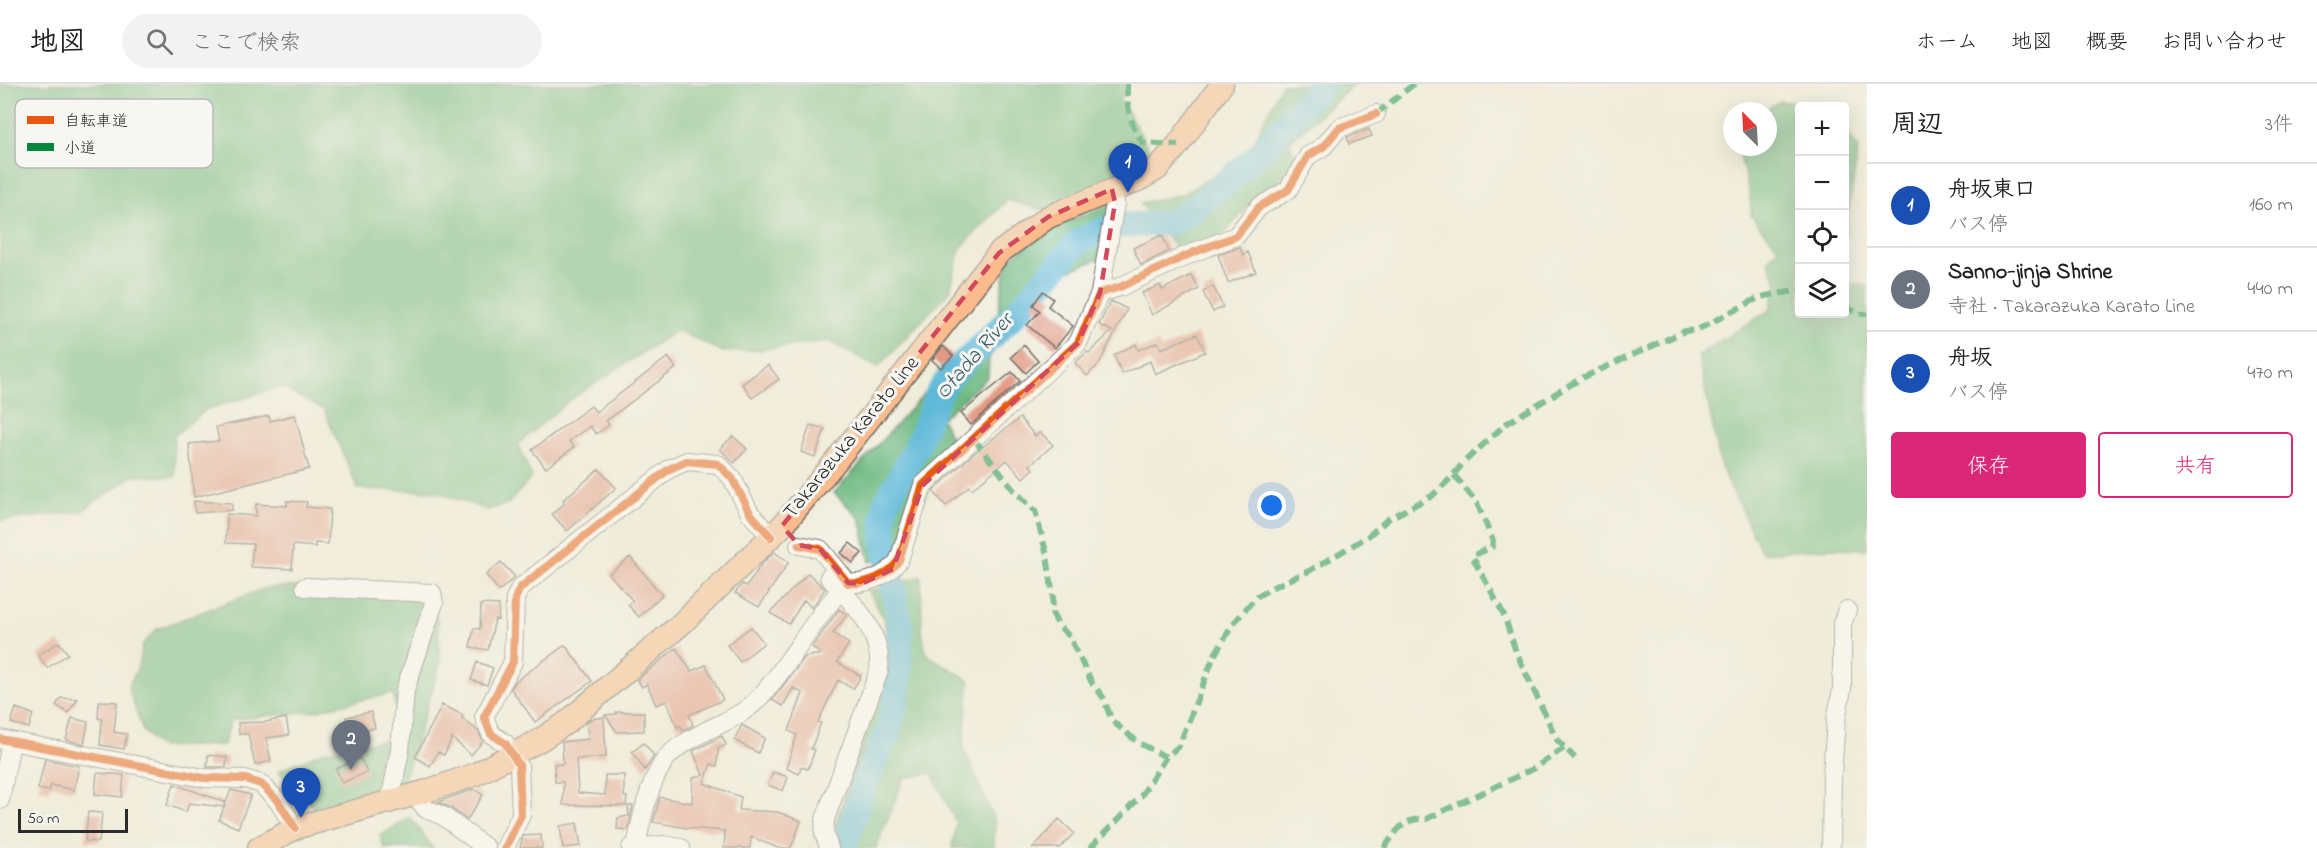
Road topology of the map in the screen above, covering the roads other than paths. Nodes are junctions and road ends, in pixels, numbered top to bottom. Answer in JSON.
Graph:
{"nodes":[{"id":1,"x":1222,"y":84,"type":"edge"},
{"id":2,"x":1376,"y":114,"type":"dead end"},
{"id":3,"x":1113,"y":189,"type":"junction"},
{"id":4,"x":1100,"y":293,"type":"junction"},
{"id":5,"x":776,"y":531,"type":"junction"},
{"id":6,"x":799,"y":545,"type":"junction"},
{"id":7,"x":305,"y":587,"type":"dead end"},
{"id":8,"x":841,"y":590,"type":"junction"},
{"id":9,"x":1847,"y":610,"type":"dead end"},
{"id":10,"x":6,"y":740,"type":"edge"},
{"id":11,"x":505,"y":743,"type":"dead end"},
{"id":12,"x":519,"y":765,"type":"dead end"},
{"id":13,"x":414,"y":794,"type":"junction"},
{"id":14,"x":0,"y":800,"type":"edge"},
{"id":15,"x":390,"y":801,"type":"junction"},
{"id":16,"x":295,"y":828,"type":"junction"},
{"id":17,"x":634,"y":847,"type":"edge"},
{"id":18,"x":259,"y":848,"type":"edge"},
{"id":19,"x":486,"y":848,"type":"edge"},
{"id":20,"x":506,"y":848,"type":"edge"},
{"id":21,"x":681,"y":848,"type":"edge"},
{"id":22,"x":829,"y":848,"type":"edge"},
{"id":23,"x":1831,"y":848,"type":"edge"}],
"edges":[{"from":1,"to":3,"type":"main road","name":"Takarazuka Karato Line"},
{"from":2,"to":4,"type":"street"},
{"from":3,"to":4,"type":"street"},
{"from":3,"to":5,"type":"main road","name":"Takarazuka Karato Line"},
{"from":4,"to":6,"type":"street"},
{"from":5,"to":6,"type":"street"},
{"from":5,"to":11,"type":"street"},
{"from":5,"to":13,"type":"main road","name":"Takarazuka Karato Line"},
{"from":6,"to":8,"type":"street"},
{"from":7,"to":15,"type":"street"},
{"from":8,"to":17,"type":"street"},
{"from":8,"to":22,"type":"street"},
{"from":9,"to":23,"type":"street"},
{"from":10,"to":14,"type":"street"},
{"from":10,"to":16,"type":"street"},
{"from":12,"to":20,"type":"street"},
{"from":13,"to":15,"type":"main road","name":"Takarazuka Karato Line"},
{"from":13,"to":19,"type":"street"},
{"from":15,"to":16,"type":"main road","name":"Takarazuka Karato Line"},
{"from":16,"to":18,"type":"main road","name":"Takarazuka Karato Line"},
{"from":17,"to":21,"type":"street"}]}
